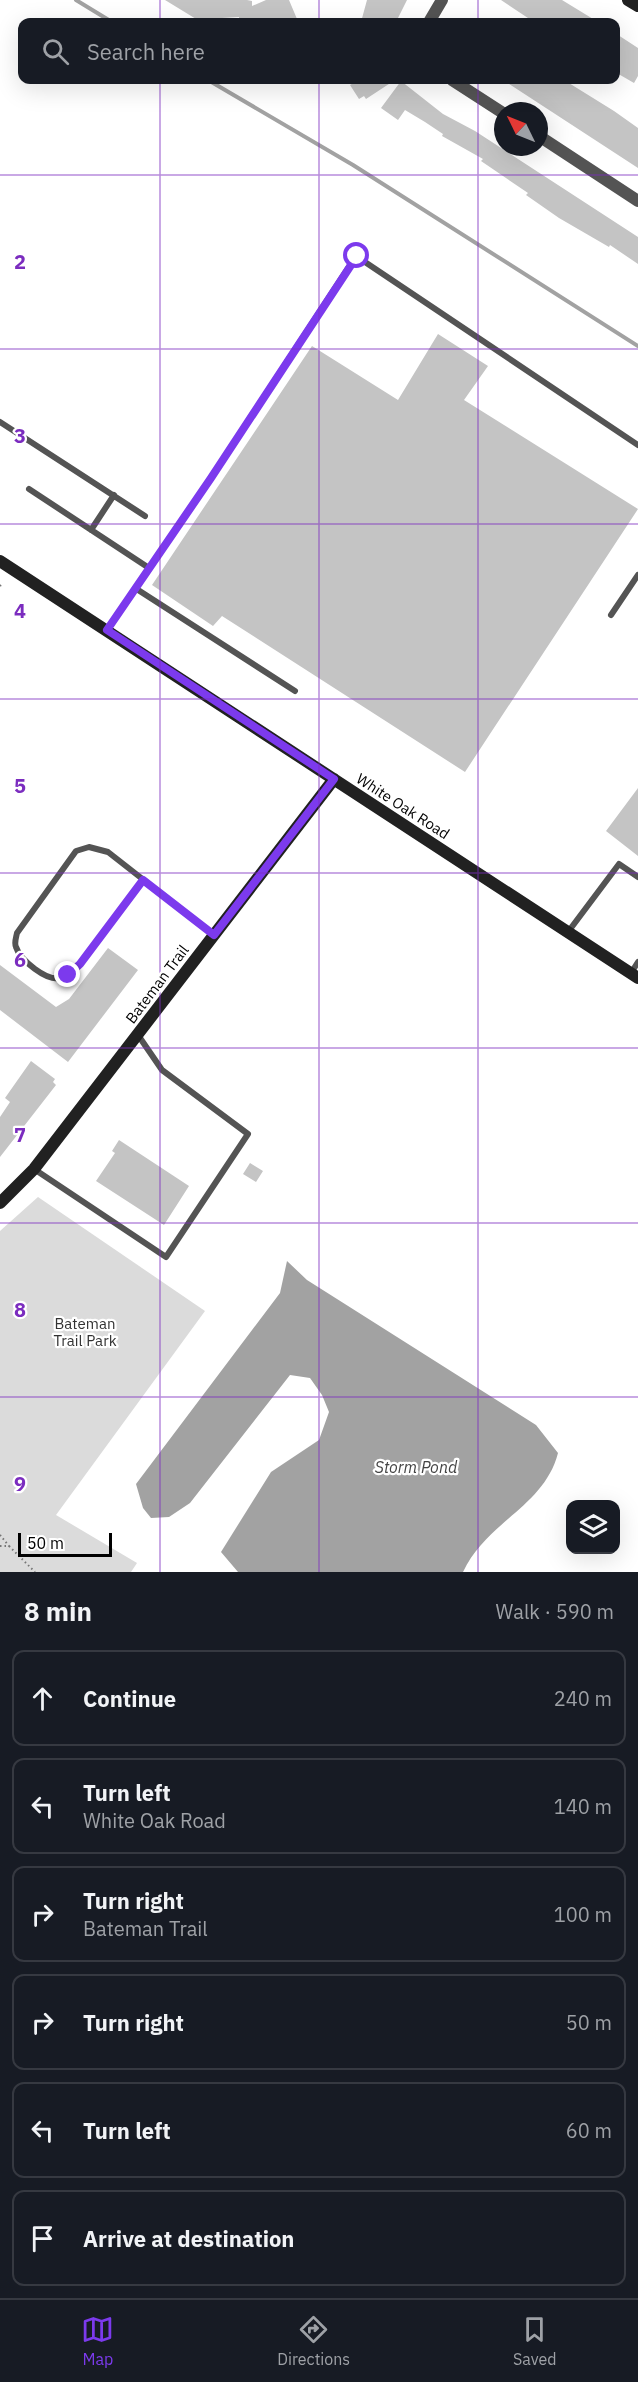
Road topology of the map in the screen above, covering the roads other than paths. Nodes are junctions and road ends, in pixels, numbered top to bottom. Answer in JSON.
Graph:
{"nodes":[{"id":1,"x":442,"y":0,"type":"edge"},
{"id":2,"x":628,"y":0,"type":"edge"},
{"id":3,"x":638,"y":6,"type":"edge"},
{"id":4,"x":431,"y":18,"type":"edge"},
{"id":5,"x":458,"y":84,"type":"edge"},
{"id":6,"x":494,"y":107,"type":"edge"},
{"id":7,"x":548,"y":142,"type":"edge"},
{"id":8,"x":638,"y":201,"type":"edge"},
{"id":9,"x":0,"y":422,"type":"edge"},
{"id":10,"x":638,"y":445,"type":"edge"},
{"id":11,"x":29,"y":489,"type":"dead end"},
{"id":12,"x":114,"y":495,"type":"junction"},
{"id":13,"x":145,"y":516,"type":"dead end"},
{"id":14,"x":92,"y":530,"type":"junction"},
{"id":15,"x":0,"y":561,"type":"edge"},
{"id":16,"x":149,"y":568,"type":"junction"},
{"id":17,"x":638,"y":575,"type":"edge"},
{"id":18,"x":135,"y":588,"type":"junction"},
{"id":19,"x":610,"y":615,"type":"dead end"},
{"id":20,"x":107,"y":630,"type":"junction"},
{"id":21,"x":295,"y":691,"type":"dead end"},
{"id":22,"x":334,"y":779,"type":"junction"},
{"id":23,"x":638,"y":877,"type":"edge"},
{"id":24,"x":143,"y":880,"type":"junction"},
{"id":25,"x":568,"y":932,"type":"junction"},
{"id":26,"x":214,"y":935,"type":"junction"},
{"id":27,"x":638,"y":962,"type":"edge"},
{"id":28,"x":634,"y":976,"type":"edge"},
{"id":29,"x":137,"y":1035,"type":"junction"},
{"id":30,"x":34,"y":1169,"type":"junction"},
{"id":31,"x":1,"y":1201,"type":"edge"}],
"edges":[{"from":1,"to":4,"type":"street"},
{"from":2,"to":3,"type":"street"},
{"from":5,"to":6,"type":"street"},
{"from":7,"to":8,"type":"street"},
{"from":9,"to":12,"type":"lane"},
{"from":10,"to":16,"type":"lane"},
{"from":11,"to":14,"type":"lane"},
{"from":12,"to":13,"type":"lane"},
{"from":12,"to":14,"type":"lane"},
{"from":14,"to":16,"type":"lane"},
{"from":15,"to":20,"type":"street","name":"White Oak Road"},
{"from":16,"to":18,"type":"lane"},
{"from":17,"to":19,"type":"lane"},
{"from":18,"to":20,"type":"lane"},
{"from":18,"to":21,"type":"lane"},
{"from":20,"to":22,"type":"street","name":"White Oak Road"},
{"from":22,"to":25,"type":"street","name":"White Oak Road"},
{"from":22,"to":26,"type":"street","name":"Bateman Trail"},
{"from":23,"to":25,"type":"lane"},
{"from":24,"to":24,"type":"lane"},
{"from":24,"to":26,"type":"lane"},
{"from":25,"to":28,"type":"street","name":"White Oak Road"},
{"from":26,"to":29,"type":"street","name":"Bateman Trail"},
{"from":27,"to":28,"type":"lane"},
{"from":29,"to":30,"type":"street","name":"Bateman Trail"},
{"from":29,"to":30,"type":"lane"},
{"from":30,"to":31,"type":"street","name":"Bateman Trail"}]}
